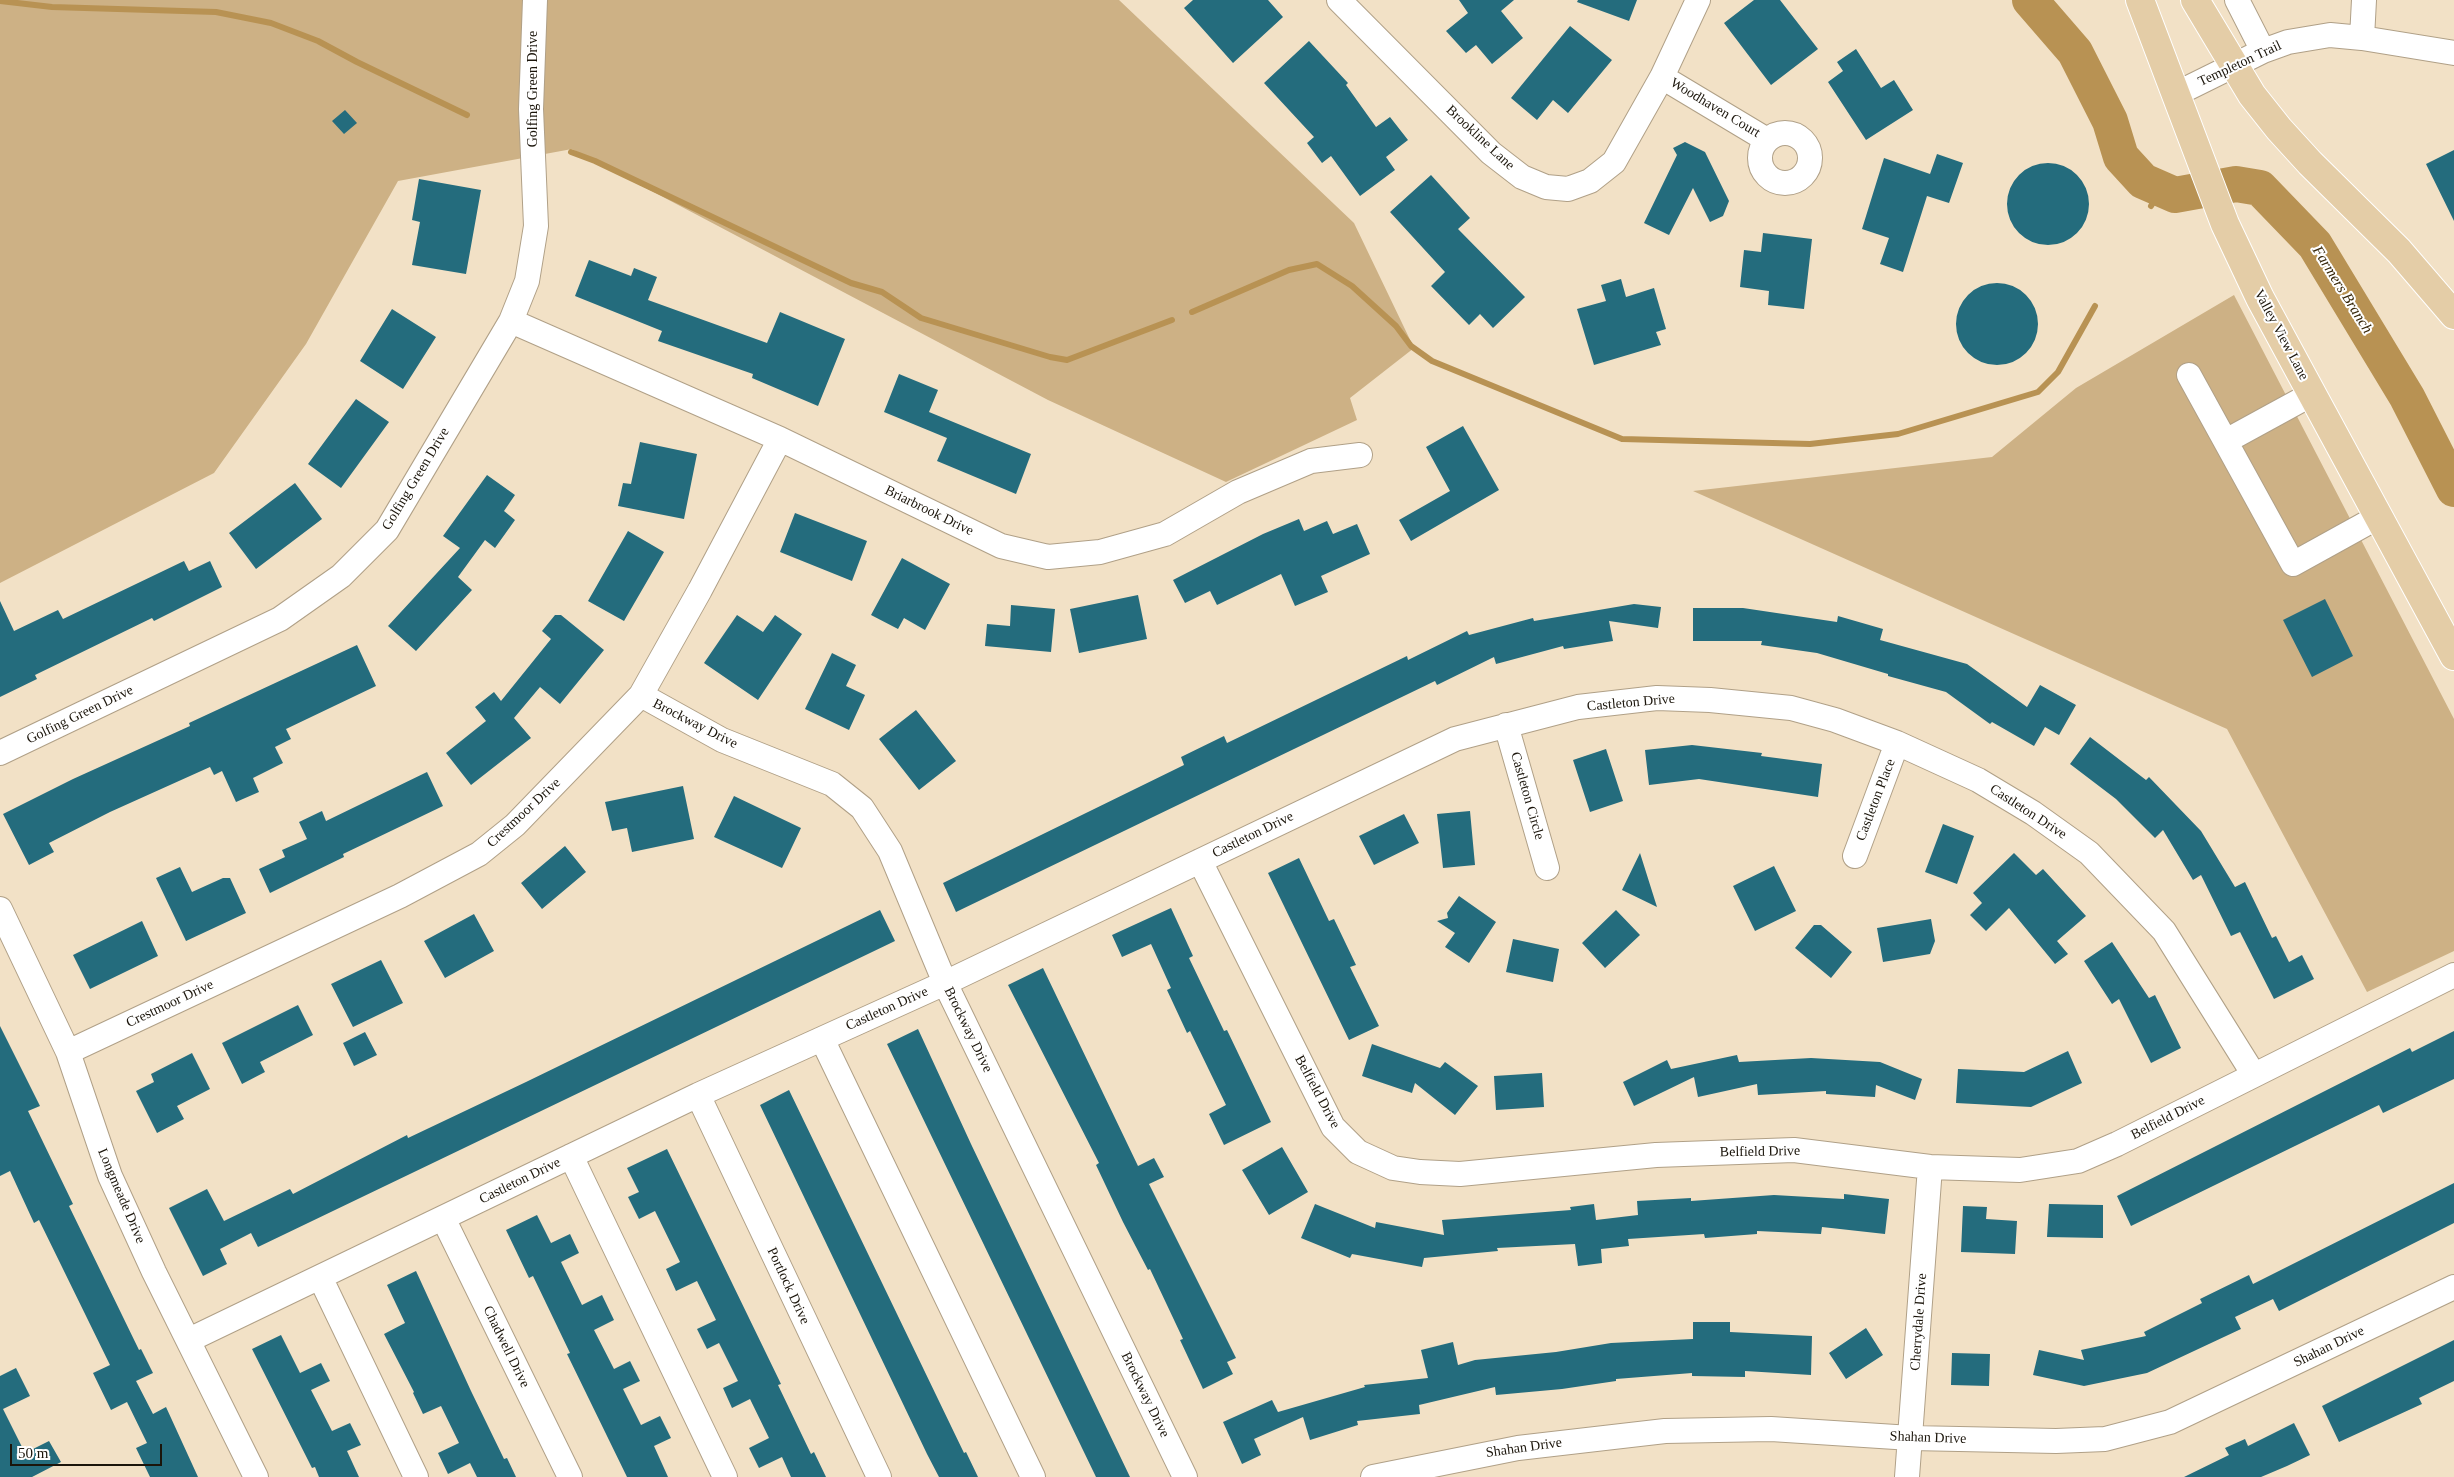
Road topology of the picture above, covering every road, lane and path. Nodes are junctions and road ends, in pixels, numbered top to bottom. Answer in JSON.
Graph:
{"nodes":[{"id":1,"x":535,"y":0,"type":"edge"},
{"id":2,"x":1339,"y":0,"type":"edge"},
{"id":3,"x":1698,"y":0,"type":"edge"},
{"id":4,"x":2140,"y":0,"type":"edge"},
{"id":5,"x":2195,"y":0,"type":"edge"},
{"id":6,"x":2238,"y":0,"type":"edge"},
{"id":7,"x":2364,"y":0,"type":"edge"},
{"id":8,"x":2362,"y":38,"type":"junction"},
{"id":9,"x":2262,"y":51,"type":"junction"},
{"id":10,"x":2454,"y":53,"type":"edge"},
{"id":11,"x":2234,"y":66,"type":"junction"},
{"id":12,"x":1662,"y":77,"type":"junction"},
{"id":13,"x":2176,"y":94,"type":"junction"},
{"id":14,"x":1767,"y":140,"type":"dead end"},
{"id":15,"x":2454,"y":316,"type":"edge"},
{"id":16,"x":511,"y":321,"type":"junction"},
{"id":17,"x":2189,"y":375,"type":"dead end"},
{"id":18,"x":2312,"y":394,"type":"junction"},
{"id":19,"x":780,"y":439,"type":"junction"},
{"id":20,"x":2226,"y":441,"type":"junction"},
{"id":21,"x":1360,"y":455,"type":"dead end"},
{"id":22,"x":2378,"y":517,"type":"junction"},
{"id":23,"x":2454,"y":656,"type":"edge"},
{"id":24,"x":641,"y":695,"type":"junction"},
{"id":25,"x":1506,"y":725,"type":"junction"},
{"id":26,"x":1897,"y":744,"type":"junction"},
{"id":27,"x":0,"y":753,"type":"edge"},
{"id":28,"x":1855,"y":856,"type":"dead end"},
{"id":29,"x":1200,"y":861,"type":"junction"},
{"id":30,"x":1547,"y":868,"type":"dead end"},
{"id":31,"x":0,"y":909,"type":"edge"},
{"id":32,"x":2454,"y":975,"type":"edge"},
{"id":33,"x":945,"y":983,"type":"junction"},
{"id":34,"x":822,"y":1039,"type":"junction"},
{"id":35,"x":68,"y":1052,"type":"junction"},
{"id":36,"x":2254,"y":1075,"type":"junction"},
{"id":37,"x":698,"y":1095,"type":"junction"},
{"id":38,"x":571,"y":1156,"type":"junction"},
{"id":39,"x":1930,"y":1167,"type":"junction"},
{"id":40,"x":443,"y":1218,"type":"junction"},
{"id":41,"x":320,"y":1277,"type":"junction"},
{"id":42,"x":2454,"y":1287,"type":"edge"},
{"id":43,"x":189,"y":1340,"type":"junction"},
{"id":44,"x":1911,"y":1438,"type":"junction"},
{"id":45,"x":256,"y":1477,"type":"edge"},
{"id":46,"x":416,"y":1477,"type":"edge"},
{"id":47,"x":570,"y":1477,"type":"edge"},
{"id":48,"x":725,"y":1477,"type":"edge"},
{"id":49,"x":879,"y":1477,"type":"edge"},
{"id":50,"x":1034,"y":1477,"type":"edge"},
{"id":51,"x":1185,"y":1477,"type":"edge"},
{"id":52,"x":1373,"y":1477,"type":"edge"},
{"id":53,"x":1907,"y":1477,"type":"edge"}],
"edges":[{"from":1,"to":16,"type":"street","name":"Golfing Green Drive"},
{"from":2,"to":12,"type":"street","name":"Brookline Lane"},
{"from":3,"to":12,"type":"street","name":"Brookline Lane"},
{"from":4,"to":13,"type":"main road","name":"Valley View Lane"},
{"from":5,"to":11,"type":"main road"},
{"from":6,"to":9,"type":"street"},
{"from":7,"to":8,"type":"street"},
{"from":8,"to":9,"type":"street","name":"Templeton Trail"},
{"from":8,"to":10,"type":"street","name":"Templeton Trail"},
{"from":9,"to":11,"type":"street","name":"Templeton Trail"},
{"from":11,"to":13,"type":"street","name":"Templeton Trail"},
{"from":11,"to":15,"type":"main road"},
{"from":12,"to":14,"type":"street","name":"Woodhaven Court"},
{"from":13,"to":18,"type":"main road","name":"Valley View Lane"},
{"from":16,"to":19,"type":"street","name":"Briarbrook Drive"},
{"from":16,"to":27,"type":"street","name":"Golfing Green Drive"},
{"from":17,"to":20,"type":"street"},
{"from":18,"to":20,"type":"street"},
{"from":18,"to":22,"type":"main road","name":"Valley View Lane"},
{"from":19,"to":21,"type":"street","name":"Briarbrook Drive"},
{"from":19,"to":24,"type":"street","name":"Crestmoor Drive"},
{"from":20,"to":22,"type":"street"},
{"from":22,"to":23,"type":"main road","name":"Valley View Lane"},
{"from":24,"to":33,"type":"street","name":"Brockway Drive"},
{"from":24,"to":35,"type":"street","name":"Crestmoor Drive"},
{"from":25,"to":26,"type":"street","name":"Castleton Drive"},
{"from":25,"to":29,"type":"street","name":"Castleton Drive"},
{"from":25,"to":30,"type":"street","name":"Castleton Circle"},
{"from":26,"to":28,"type":"street","name":"Castleton Place"},
{"from":26,"to":36,"type":"street","name":"Castleton Drive"},
{"from":29,"to":33,"type":"street","name":"Castleton Drive"},
{"from":29,"to":39,"type":"street","name":"Belfield Drive"},
{"from":31,"to":35,"type":"street","name":"Longmeade Drive"},
{"from":32,"to":36,"type":"street","name":"Belfield Drive"},
{"from":33,"to":34,"type":"street","name":"Castleton Drive"},
{"from":33,"to":51,"type":"street","name":"Brockway Drive"},
{"from":34,"to":37,"type":"street","name":"Castleton Drive"},
{"from":34,"to":50,"type":"street"},
{"from":35,"to":43,"type":"street","name":"Longmeade Drive"},
{"from":36,"to":39,"type":"street","name":"Belfield Drive"},
{"from":37,"to":38,"type":"street","name":"Castleton Drive"},
{"from":37,"to":49,"type":"street","name":"Portlock Drive"},
{"from":38,"to":40,"type":"street","name":"Castleton Drive"},
{"from":38,"to":48,"type":"street"},
{"from":39,"to":44,"type":"street","name":"Cherrydale Drive"},
{"from":40,"to":41,"type":"street","name":"Castleton Drive"},
{"from":40,"to":47,"type":"street","name":"Chadwell Drive"},
{"from":41,"to":43,"type":"street","name":"Castleton Drive"},
{"from":41,"to":46,"type":"street"},
{"from":42,"to":44,"type":"street","name":"Shahan Drive"},
{"from":43,"to":45,"type":"street","name":"Longmeade Drive"},
{"from":44,"to":52,"type":"street","name":"Shahan Drive"},
{"from":44,"to":53,"type":"street","name":"Cherrydale Drive"}]}
